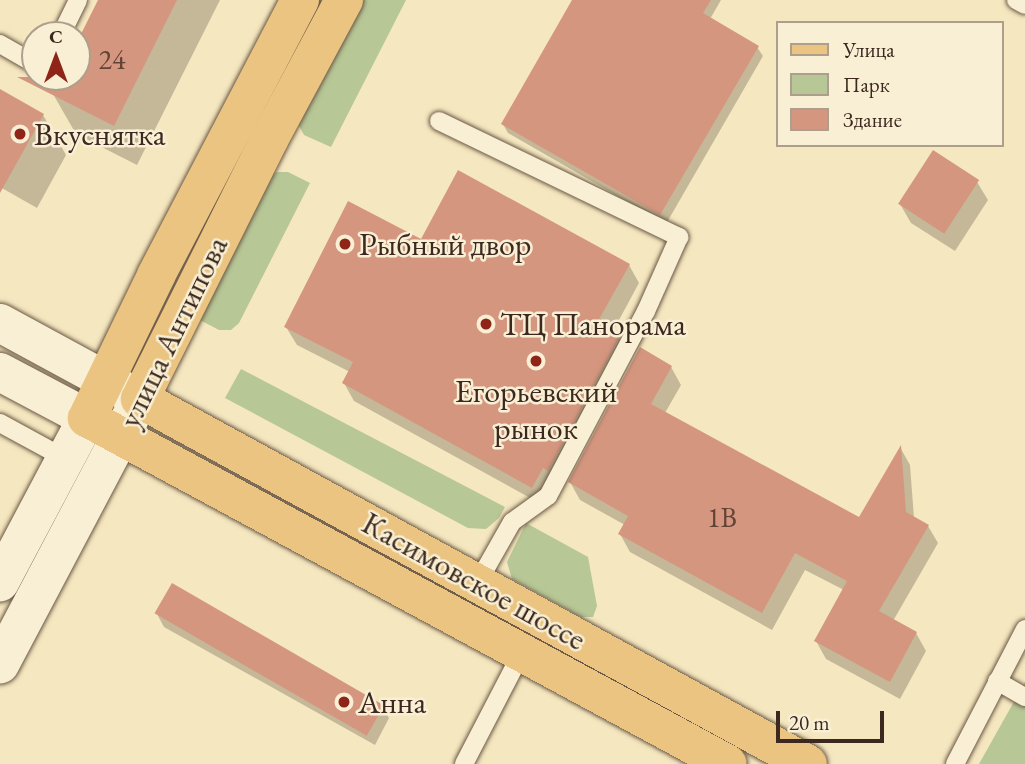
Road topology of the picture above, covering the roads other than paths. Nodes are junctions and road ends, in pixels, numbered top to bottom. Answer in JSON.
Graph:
{"nodes":[{"id":1,"x":78,"y":0,"type":"edge"},
{"id":2,"x":300,"y":0,"type":"edge"},
{"id":3,"x":345,"y":0,"type":"edge"},
{"id":4,"x":1016,"y":0,"type":"edge"},
{"id":5,"x":1025,"y":5,"type":"edge"},
{"id":6,"x":68,"y":21,"type":"edge"},
{"id":7,"x":0,"y":44,"type":"edge"},
{"id":8,"x":21,"y":56,"type":"edge"},
{"id":9,"x":439,"y":121,"type":"dead end"},
{"id":10,"x":0,"y":323,"type":"edge"},
{"id":11,"x":0,"y":372,"type":"edge"},
{"id":12,"x":105,"y":380,"type":"junction"},
{"id":13,"x":140,"y":400,"type":"junction"},
{"id":14,"x":87,"y":418,"type":"junction"},
{"id":15,"x":0,"y":423,"type":"edge"},
{"id":16,"x":122,"y":436,"type":"junction"},
{"id":17,"x":66,"y":459,"type":"junction"},
{"id":18,"x":0,"y":582,"type":"edge"},
{"id":19,"x":478,"y":582,"type":"junction"},
{"id":20,"x":1025,"y":629,"type":"edge"},
{"id":21,"x":522,"y":652,"type":"junction"},
{"id":22,"x":0,"y":664,"type":"edge"},
{"id":23,"x":997,"y":681,"type":"junction"},
{"id":24,"x":1025,"y":697,"type":"edge"},
{"id":25,"x":464,"y":764,"type":"edge"},
{"id":26,"x":728,"y":764,"type":"edge"},
{"id":27,"x":808,"y":764,"type":"edge"},
{"id":28,"x":955,"y":764,"type":"edge"}],
"edges":[{"from":1,"to":6,"type":"lane"},
{"from":2,"to":12,"type":"main road","name":"улица Антипова"},
{"from":3,"to":13,"type":"main road","name":"улица Антипова"},
{"from":4,"to":5,"type":"lane"},
{"from":7,"to":8,"type":"lane"},
{"from":9,"to":19,"type":"lane"},
{"from":10,"to":12,"type":"main road"},
{"from":11,"to":14,"type":"main road"},
{"from":12,"to":13,"type":"main road"},
{"from":12,"to":14,"type":"main road","name":"улица Антипова"},
{"from":13,"to":16,"type":"main road","name":"улица Антипова"},
{"from":13,"to":19,"type":"main road","name":"Касимовское шоссе"},
{"from":14,"to":16,"type":"main road","name":"Касимовское шоссе"},
{"from":14,"to":17,"type":"main road","name":"улица Антипова"},
{"from":15,"to":17,"type":"lane"},
{"from":16,"to":21,"type":"main road","name":"Касимовское шоссе"},
{"from":16,"to":22,"type":"main road","name":"улица Антипова"},
{"from":17,"to":18,"type":"main road","name":"улица Антипова"},
{"from":19,"to":27,"type":"main road","name":"Касимовское шоссе"},
{"from":20,"to":23,"type":"lane"},
{"from":21,"to":25,"type":"lane"},
{"from":21,"to":26,"type":"main road","name":"Касимовское шоссе"},
{"from":23,"to":24,"type":"lane"},
{"from":23,"to":28,"type":"lane"}]}
